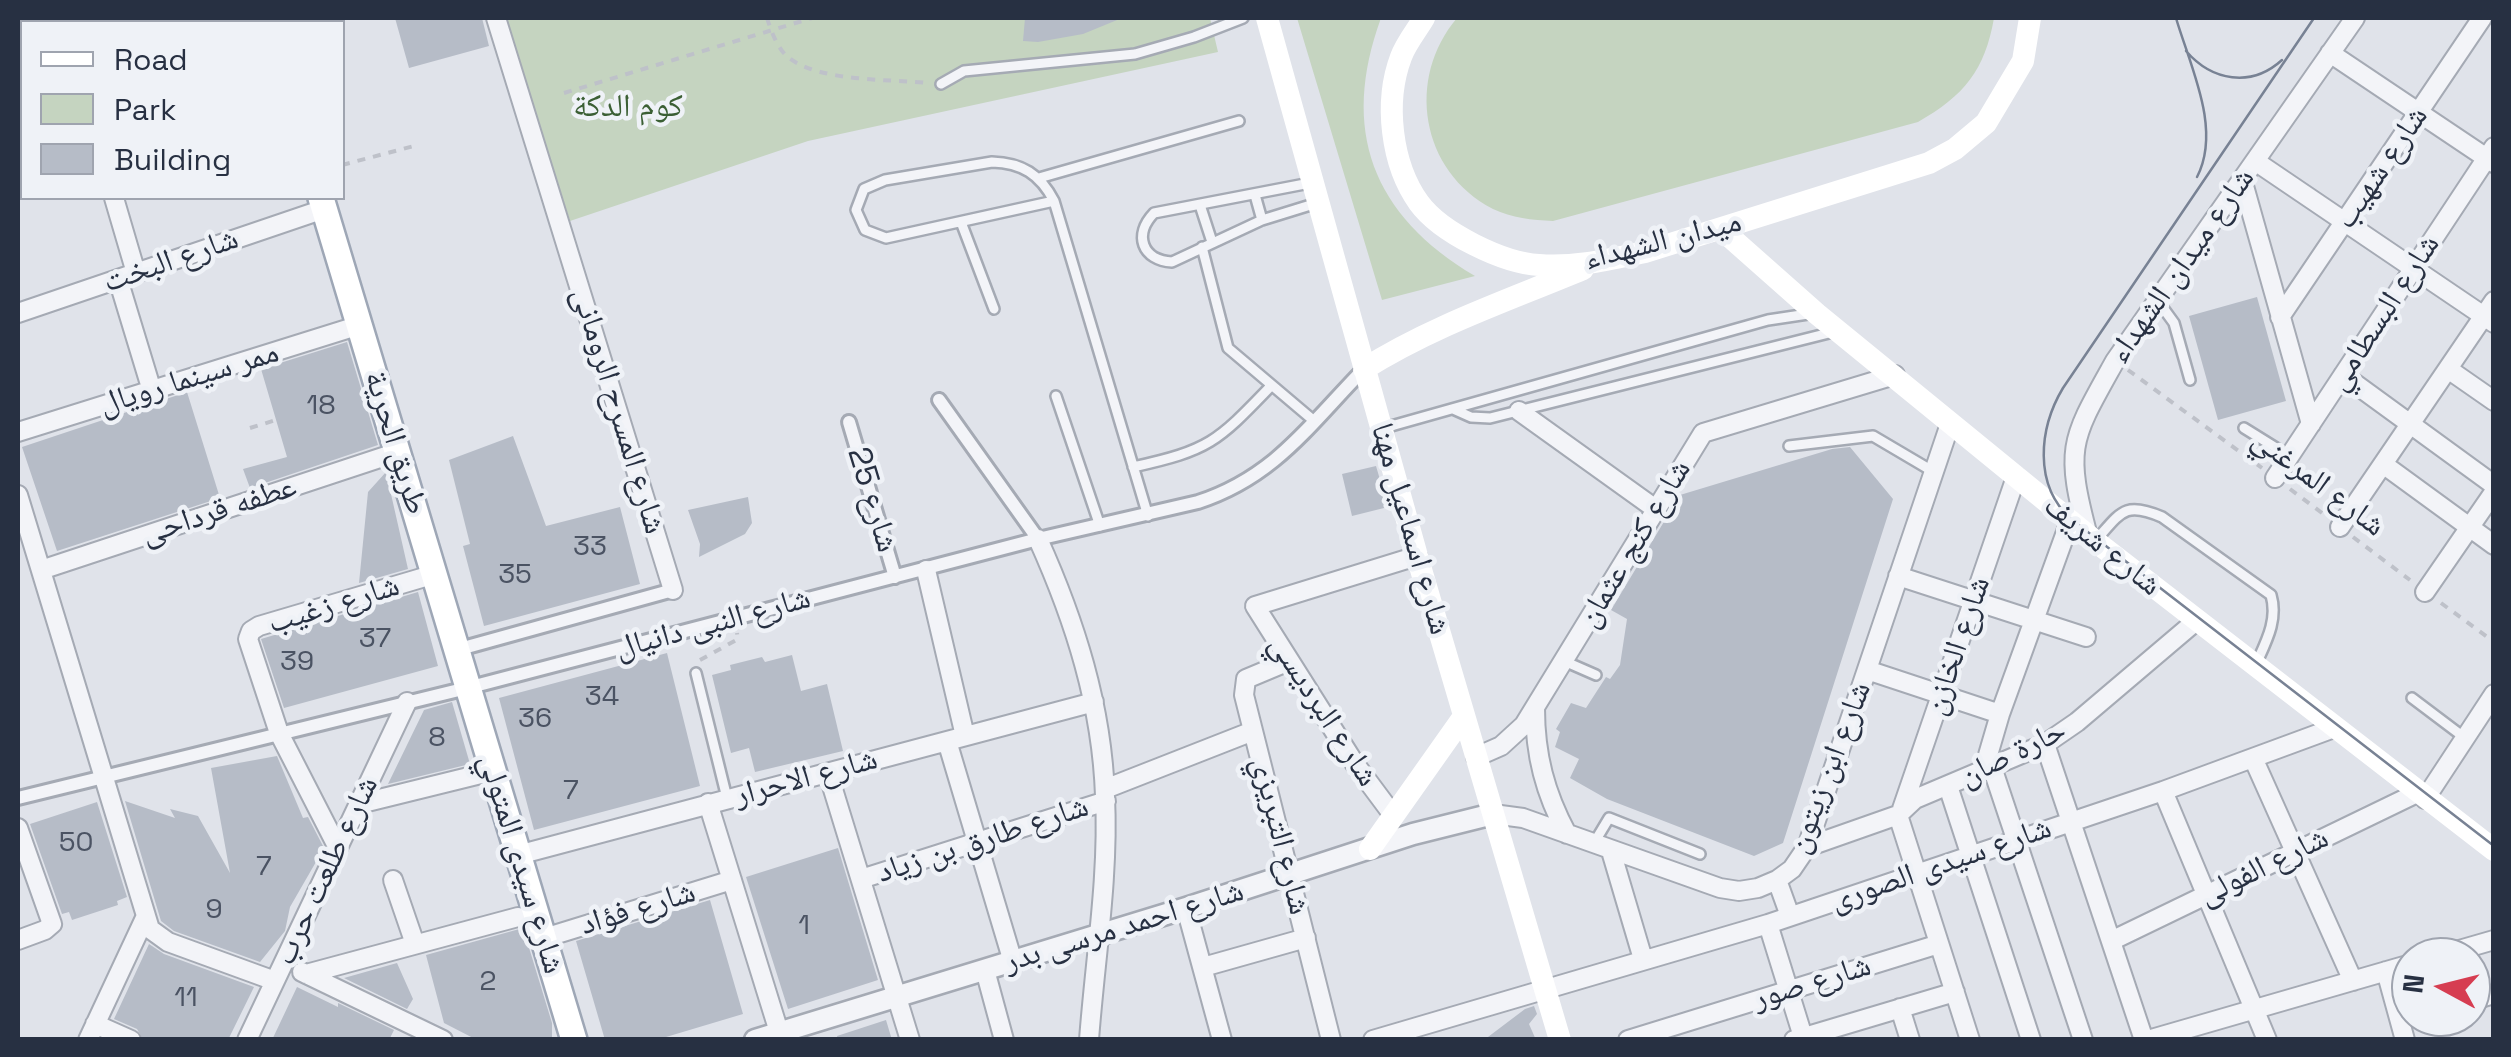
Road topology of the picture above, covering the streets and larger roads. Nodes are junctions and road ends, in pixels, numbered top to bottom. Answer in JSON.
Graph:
{"nodes":[{"id":1,"x":496,"y":18,"type":"edge"},
{"id":2,"x":1267,"y":18,"type":"edge"},
{"id":3,"x":1424,"y":18,"type":"edge"},
{"id":4,"x":2030,"y":18,"type":"edge"},
{"id":5,"x":2355,"y":18,"type":"edge"},
{"id":6,"x":2482,"y":18,"type":"edge"},
{"id":7,"x":2330,"y":54,"type":"junction"},
{"id":8,"x":2419,"y":113,"type":"junction"},
{"id":9,"x":2491,"y":156,"type":"edge"},
{"id":10,"x":2255,"y":160,"type":"junction"},
{"id":11,"x":2242,"y":179,"type":"junction"},
{"id":12,"x":114,"y":200,"type":"edge"},
{"id":13,"x":323,"y":203,"type":"edge"},
{"id":14,"x":2346,"y":222,"type":"junction"},
{"id":15,"x":1722,"y":229,"type":"junction"},
{"id":16,"x":1600,"y":262,"type":"junction"},
{"id":17,"x":2414,"y":268,"type":"junction"},
{"id":18,"x":127,"y":276,"type":"junction"},
{"id":19,"x":18,"y":313,"type":"edge"},
{"id":20,"x":2490,"y":313,"type":"edge"},
{"id":21,"x":2280,"y":318,"type":"junction"},
{"id":22,"x":360,"y":325,"type":"junction"},
{"id":23,"x":1364,"y":369,"type":"junction"},
{"id":24,"x":2448,"y":369,"type":"junction"},
{"id":25,"x":1895,"y":375,"type":"junction"},
{"id":26,"x":2343,"y":376,"type":"junction"},
{"id":27,"x":152,"y":391,"type":"junction"},
{"id":28,"x":939,"y":400,"type":"dead end"},
{"id":29,"x":2494,"y":401,"type":"edge"},
{"id":30,"x":1520,"y":411,"type":"road end"},
{"id":31,"x":849,"y":422,"type":"dead end"},
{"id":32,"x":1950,"y":424,"type":"junction"},
{"id":33,"x":2311,"y":424,"type":"junction"},
{"id":34,"x":2410,"y":424,"type":"junction"},
{"id":35,"x":18,"y":432,"type":"edge"},
{"id":36,"x":398,"y":452,"type":"junction"},
{"id":37,"x":2383,"y":464,"type":"junction"},
{"id":38,"x":2016,"y":478,"type":"junction"},
{"id":39,"x":2275,"y":478,"type":"road end"},
{"id":40,"x":2494,"y":489,"type":"edge"},
{"id":41,"x":18,"y":495,"type":"edge"},
{"id":42,"x":1657,"y":510,"type":"junction"},
{"id":43,"x":22,"y":523,"type":"edge"},
{"id":44,"x":2340,"y":527,"type":"road end"},
{"id":45,"x":2470,"y":528,"type":"junction"},
{"id":46,"x":2084,"y":532,"type":"junction"},
{"id":47,"x":1038,"y":540,"type":"junction"},
{"id":48,"x":2494,"y":545,"type":"edge"},
{"id":49,"x":1417,"y":556,"type":"junction"},
{"id":50,"x":41,"y":570,"type":"junction"},
{"id":51,"x":926,"y":570,"type":"junction"},
{"id":52,"x":435,"y":574,"type":"junction"},
{"id":53,"x":1898,"y":576,"type":"junction"},
{"id":54,"x":895,"y":577,"type":"junction"},
{"id":55,"x":673,"y":590,"type":"joint"},
{"id":56,"x":2426,"y":592,"type":"road end"},
{"id":57,"x":1974,"y":600,"type":"junction"},
{"id":58,"x":2034,"y":620,"type":"junction"},
{"id":59,"x":2196,"y":621,"type":"junction"},
{"id":60,"x":2086,"y":637,"type":"dead end"},
{"id":61,"x":456,"y":650,"type":"junction"},
{"id":62,"x":1290,"y":660,"type":"junction"},
{"id":63,"x":1867,"y":670,"type":"junction"},
{"id":64,"x":467,"y":688,"type":"junction"},
{"id":65,"x":1941,"y":694,"type":"junction"},
{"id":66,"x":2494,"y":694,"type":"edge"},
{"id":67,"x":407,"y":702,"type":"junction"},
{"id":68,"x":1094,"y":702,"type":"junction"},
{"id":69,"x":1535,"y":708,"type":"junction"},
{"id":70,"x":2000,"y":714,"type":"junction"},
{"id":71,"x":1464,"y":716,"type":"junction"},
{"id":72,"x":2486,"y":722,"type":"edge"},
{"id":73,"x":2334,"y":728,"type":"junction"},
{"id":74,"x":1253,"y":731,"type":"junction"},
{"id":75,"x":279,"y":733,"type":"junction"},
{"id":76,"x":956,"y":738,"type":"junction"},
{"id":77,"x":2046,"y":744,"type":"junction"},
{"id":78,"x":1476,"y":756,"type":"junction"},
{"id":79,"x":2253,"y":758,"type":"junction"},
{"id":80,"x":1992,"y":769,"type":"junction"},
{"id":81,"x":493,"y":771,"type":"junction"},
{"id":82,"x":828,"y":772,"type":"junction"},
{"id":83,"x":100,"y":776,"type":"junction"},
{"id":84,"x":1948,"y":786,"type":"junction"},
{"id":85,"x":2163,"y":790,"type":"junction"},
{"id":86,"x":1105,"y":795,"type":"junction"},
{"id":87,"x":2421,"y":796,"type":"junction"},
{"id":88,"x":18,"y":798,"type":"edge"},
{"id":89,"x":717,"y":801,"type":"junction"},
{"id":90,"x":359,"y":804,"type":"junction"},
{"id":91,"x":1493,"y":814,"type":"junction"},
{"id":92,"x":1899,"y":814,"type":"junction"},
{"id":93,"x":1392,"y":816,"type":"junction"},
{"id":94,"x":2071,"y":822,"type":"junction"},
{"id":95,"x":18,"y":828,"type":"edge"},
{"id":96,"x":1567,"y":834,"type":"junction"},
{"id":97,"x":2016,"y":840,"type":"junction"},
{"id":98,"x":977,"y":842,"type":"junction"},
{"id":99,"x":1602,"y":847,"type":"junction"},
{"id":100,"x":1807,"y":847,"type":"junction"},
{"id":101,"x":338,"y":848,"type":"junction"},
{"id":102,"x":1370,"y":849,"type":"junction"},
{"id":103,"x":2494,"y":850,"type":"edge"},
{"id":104,"x":2296,"y":852,"type":"junction"},
{"id":105,"x":518,"y":855,"type":"junction"},
{"id":106,"x":1972,"y":856,"type":"junction"},
{"id":107,"x":1917,"y":874,"type":"junction"},
{"id":108,"x":1291,"y":875,"type":"junction"},
{"id":109,"x":860,"y":878,"type":"junction"},
{"id":110,"x":394,"y":880,"type":"dead end"},
{"id":111,"x":732,"y":880,"type":"junction"},
{"id":112,"x":1777,"y":880,"type":"junction"},
{"id":113,"x":2206,"y":895,"type":"junction"},
{"id":114,"x":1186,"y":908,"type":"junction"},
{"id":115,"x":1790,"y":916,"type":"junction"},
{"id":116,"x":518,"y":917,"type":"dead end"},
{"id":117,"x":145,"y":918,"type":"junction"},
{"id":118,"x":1768,"y":924,"type":"junction"},
{"id":119,"x":1097,"y":935,"type":"junction"},
{"id":120,"x":544,"y":938,"type":"junction"},
{"id":121,"x":1306,"y":938,"type":"junction"},
{"id":122,"x":18,"y":940,"type":"edge"},
{"id":123,"x":2110,"y":941,"type":"junction"},
{"id":124,"x":415,"y":944,"type":"junction"},
{"id":125,"x":1939,"y":944,"type":"junction"},
{"id":126,"x":1644,"y":960,"type":"junction"},
{"id":127,"x":284,"y":962,"type":"junction"},
{"id":128,"x":1012,"y":962,"type":"junction"},
{"id":129,"x":1203,"y":966,"type":"junction"},
{"id":130,"x":985,"y":970,"type":"junction"},
{"id":131,"x":2391,"y":970,"type":"edge"},
{"id":132,"x":2386,"y":971,"type":"junction"},
{"id":133,"x":306,"y":974,"type":"junction"},
{"id":134,"x":2353,"y":980,"type":"junction"},
{"id":135,"x":275,"y":981,"type":"junction"},
{"id":136,"x":1544,"y":988,"type":"junction"},
{"id":137,"x":2391,"y":989,"type":"edge"},
{"id":138,"x":1789,"y":990,"type":"junction"},
{"id":139,"x":1955,"y":992,"type":"junction"},
{"id":140,"x":897,"y":997,"type":"junction"},
{"id":141,"x":1900,"y":1008,"type":"junction"},
{"id":142,"x":2256,"y":1008,"type":"junction"},
{"id":143,"x":91,"y":1032,"type":"edge"},
{"id":144,"x":779,"y":1032,"type":"junction"},
{"id":145,"x":1638,"y":1038,"type":"edge"},
{"id":146,"x":442,"y":1039,"type":"edge"},
{"id":147,"x":1800,"y":1039,"type":"edge"},
{"id":148,"x":131,"y":1040,"type":"edge"},
{"id":149,"x":247,"y":1040,"type":"edge"},
{"id":150,"x":574,"y":1040,"type":"edge"},
{"id":151,"x":755,"y":1040,"type":"edge"},
{"id":152,"x":910,"y":1040,"type":"edge"},
{"id":153,"x":1004,"y":1040,"type":"edge"},
{"id":154,"x":1089,"y":1040,"type":"edge"},
{"id":155,"x":1222,"y":1040,"type":"edge"},
{"id":156,"x":1331,"y":1040,"type":"edge"},
{"id":157,"x":1373,"y":1040,"type":"edge"},
{"id":158,"x":1560,"y":1040,"type":"edge"},
{"id":159,"x":1910,"y":1040,"type":"edge"},
{"id":160,"x":1970,"y":1040,"type":"edge"},
{"id":161,"x":2031,"y":1040,"type":"edge"},
{"id":162,"x":2082,"y":1040,"type":"edge"},
{"id":163,"x":2146,"y":1040,"type":"edge"},
{"id":164,"x":2266,"y":1040,"type":"edge"}],
"edges":[{"from":1,"to":55,"type":"street","name":"شارع المسرح الرومانى"},
{"from":2,"to":23,"type":"main road","name":"شارع اسماعيل مهنا"},
{"from":3,"to":16,"type":"main road","name":"ميدان الشهداء"},
{"from":4,"to":15,"type":"main road","name":"ميدان الشهداء"},
{"from":5,"to":7,"type":"street","name":"شارع ميدان الشهداء"},
{"from":6,"to":8,"type":"street","name":"شارع شهيب"},
{"from":7,"to":8,"type":"street"},
{"from":7,"to":10,"type":"street","name":"شارع ميدان الشهداء"},
{"from":8,"to":9,"type":"street"},
{"from":8,"to":14,"type":"street","name":"شارع شهيب"},
{"from":9,"to":17,"type":"street","name":"شارع البسطامي"},
{"from":10,"to":11,"type":"street","name":"شارع ميدان الشهداء"},
{"from":10,"to":14,"type":"street"},
{"from":11,"to":21,"type":"street"},
{"from":11,"to":46,"type":"street","name":"شارع ميدان الشهداء"},
{"from":12,"to":18,"type":"street"},
{"from":13,"to":18,"type":"street","name":"شارع البخت"},
{"from":13,"to":22,"type":"main road","name":"طريق الحرية"},
{"from":14,"to":17,"type":"street"},
{"from":14,"to":21,"type":"street","name":"شارع شهيب"},
{"from":15,"to":16,"type":"main road","name":"ميدان الشهداء"},
{"from":15,"to":25,"type":"main road","name":"شارع شريف"},
{"from":16,"to":23,"type":"main road"},
{"from":17,"to":20,"type":"street"},
{"from":17,"to":26,"type":"street","name":"شارع البسطامي"},
{"from":18,"to":19,"type":"street","name":"شارع البخت"},
{"from":18,"to":27,"type":"street"},
{"from":20,"to":24,"type":"street"},
{"from":21,"to":33,"type":"street"},
{"from":22,"to":27,"type":"street","name":"ممر سينما رويال"},
{"from":22,"to":36,"type":"main road","name":"طريق الحرية"},
{"from":23,"to":47,"type":"street","name":"شارع النبى دانيال"},
{"from":23,"to":49,"type":"main road","name":"شارع اسماعيل مهنا"},
{"from":24,"to":29,"type":"street"},
{"from":24,"to":34,"type":"street"},
{"from":25,"to":32,"type":"main road","name":"شارع شريف"},
{"from":25,"to":42,"type":"street","name":"شارع كنج عثمان"},
{"from":26,"to":33,"type":"street","name":"شارع البسطامي"},
{"from":26,"to":34,"type":"street"},
{"from":27,"to":35,"type":"street","name":"ممر سينما رويال"},
{"from":28,"to":47,"type":"street"},
{"from":30,"to":42,"type":"street"},
{"from":31,"to":54,"type":"street","name":"شارع 25"},
{"from":32,"to":38,"type":"main road","name":"شارع شريف"},
{"from":32,"to":53,"type":"street","name":"شارع ابن زيتون"},
{"from":33,"to":39,"type":"street","name":"شارع البسطامي"},
{"from":34,"to":37,"type":"street"},
{"from":34,"to":40,"type":"street"},
{"from":36,"to":50,"type":"street","name":"عطفه قرداحى"},
{"from":36,"to":52,"type":"main road","name":"طريق الحرية"},
{"from":37,"to":44,"type":"street"},
{"from":37,"to":45,"type":"street"},
{"from":38,"to":46,"type":"main road","name":"شارع شريف"},
{"from":38,"to":57,"type":"street","name":"شارع الخازن"},
{"from":40,"to":45,"type":"street"},
{"from":41,"to":43,"type":"street"},
{"from":42,"to":69,"type":"street","name":"شارع كنج عثمان"},
{"from":43,"to":50,"type":"street"},
{"from":45,"to":48,"type":"street"},
{"from":45,"to":56,"type":"street"},
{"from":46,"to":58,"type":"street"},
{"from":46,"to":59,"type":"main road","name":"شارع شريف"},
{"from":47,"to":51,"type":"street","name":"شارع النبى دانيال"},
{"from":47,"to":68,"type":"street"},
{"from":49,"to":62,"type":"street","name":"شارع البرديسي"},
{"from":49,"to":71,"type":"main road","name":"شارع اسماعيل مهنا"},
{"from":50,"to":83,"type":"street"},
{"from":51,"to":54,"type":"street","name":"شارع النبى دانيال"},
{"from":51,"to":76,"type":"street"},
{"from":52,"to":61,"type":"main road","name":"طريق الحرية"},
{"from":52,"to":75,"type":"street","name":"شارع زغيب"},
{"from":53,"to":57,"type":"street"},
{"from":53,"to":63,"type":"street","name":"شارع ابن زيتون"},
{"from":54,"to":64,"type":"street","name":"شارع النبى دانيال"},
{"from":55,"to":61,"type":"street","name":"شارع المسرح الرومانى"},
{"from":57,"to":58,"type":"street"},
{"from":57,"to":65,"type":"street","name":"شارع الخازن"},
{"from":58,"to":60,"type":"street"},
{"from":58,"to":70,"type":"street"},
{"from":59,"to":73,"type":"main road","name":"شارع شريف"},
{"from":59,"to":77,"type":"street","name":"حارة صان"},
{"from":61,"to":64,"type":"main road","name":"طريق الحرية"},
{"from":62,"to":74,"type":"street","name":"شارع التبريزي"},
{"from":62,"to":93,"type":"street","name":"شارع البرديسي"},
{"from":63,"to":65,"type":"street"},
{"from":63,"to":100,"type":"street","name":"شارع ابن زيتون"},
{"from":64,"to":67,"type":"street","name":"شارع النبى دانيال"},
{"from":64,"to":81,"type":"main road","name":"شارع سيدى المتولي"},
{"from":65,"to":70,"type":"street"},
{"from":65,"to":92,"type":"street","name":"شارع الخازن"},
{"from":66,"to":72,"type":"street"},
{"from":67,"to":75,"type":"street","name":"شارع النبى دانيال"},
{"from":67,"to":90,"type":"street","name":"شارع طلعت حرب"},
{"from":68,"to":76,"type":"street","name":"شارع الاحرار"},
{"from":68,"to":86,"type":"street"},
{"from":69,"to":78,"type":"street","name":"شارع كنج عثمان"},
{"from":69,"to":96,"type":"street"},
{"from":70,"to":80,"type":"street"},
{"from":71,"to":78,"type":"main road","name":"شارع اسماعيل مهنا"},
{"from":71,"to":93,"type":"main road"},
{"from":72,"to":87,"type":"street"},
{"from":73,"to":79,"type":"street","name":"شارع سيدى الصورى"},
{"from":73,"to":87,"type":"main road","name":"شارع شريف"},
{"from":74,"to":86,"type":"street","name":"شارع طارق بن زياد"},
{"from":74,"to":108,"type":"street","name":"شارع التبريزي"},
{"from":75,"to":83,"type":"street","name":"شارع النبى دانيال"},
{"from":75,"to":101,"type":"street"},
{"from":76,"to":82,"type":"street","name":"شارع الاحرار"},
{"from":76,"to":98,"type":"street"},
{"from":77,"to":80,"type":"street","name":"حارة صان"},
{"from":77,"to":94,"type":"street"},
{"from":78,"to":91,"type":"main road","name":"شارع اسماعيل مهنا"},
{"from":79,"to":85,"type":"street","name":"شارع سيدى الصورى"},
{"from":79,"to":104,"type":"street"},
{"from":80,"to":84,"type":"street","name":"حارة صان"},
{"from":80,"to":97,"type":"street"},
{"from":81,"to":90,"type":"street"},
{"from":81,"to":105,"type":"main road","name":"شارع سيدى المتولي"},
{"from":82,"to":89,"type":"street","name":"شارع الاحرار"},
{"from":82,"to":109,"type":"street"},
{"from":83,"to":88,"type":"street","name":"شارع النبى دانيال"},
{"from":83,"to":117,"type":"street"},
{"from":84,"to":92,"type":"street","name":"حارة صان"},
{"from":84,"to":106,"type":"street"},
{"from":85,"to":94,"type":"street","name":"شارع سيدى الصورى"},
{"from":85,"to":113,"type":"street"},
{"from":86,"to":98,"type":"street","name":"شارع طارق بن زياد"},
{"from":86,"to":119,"type":"street"},
{"from":87,"to":103,"type":"main road","name":"شارع شريف"},
{"from":87,"to":104,"type":"street","name":"شارع الفولى"},
{"from":89,"to":105,"type":"street","name":"شارع الاحرار"},
{"from":89,"to":111,"type":"street"},
{"from":90,"to":101,"type":"street","name":"شارع طلعت حرب"},
{"from":91,"to":96,"type":"street","name":"شارع ابن زيتون"},
{"from":91,"to":102,"type":"street","name":"شارع احمد مرسى بدر"},
{"from":91,"to":136,"type":"main road","name":"شارع اسماعيل مهنا"},
{"from":92,"to":100,"type":"street","name":"حارة صان"},
{"from":92,"to":107,"type":"street"},
{"from":93,"to":102,"type":"main road"},
{"from":94,"to":97,"type":"street","name":"شارع سيدى الصورى"},
{"from":94,"to":123,"type":"street"},
{"from":95,"to":122,"type":"street"},
{"from":96,"to":99,"type":"street","name":"شارع ابن زيتون"},
{"from":97,"to":106,"type":"street","name":"شارع سيدى الصورى"},
{"from":97,"to":162,"type":"street"},
{"from":98,"to":109,"type":"street","name":"شارع طارق بن زياد"},
{"from":98,"to":128,"type":"street"},
{"from":99,"to":112,"type":"street","name":"شارع ابن زيتون"},
{"from":99,"to":126,"type":"street"},
{"from":100,"to":112,"type":"street","name":"شارع ابن زيتون"},
{"from":101,"to":127,"type":"street","name":"شارع طلعت حرب"},
{"from":102,"to":108,"type":"street","name":"شارع احمد مرسى بدر"},
{"from":104,"to":113,"type":"street","name":"شارع الفولى"},
{"from":104,"to":134,"type":"street"},
{"from":105,"to":120,"type":"main road","name":"شارع سيدى المتولي"},
{"from":106,"to":107,"type":"street","name":"شارع سيدى الصورى"},
{"from":106,"to":161,"type":"street"},
{"from":107,"to":115,"type":"street","name":"شارع سيدى الصورى"},
{"from":107,"to":125,"type":"street"},
{"from":108,"to":114,"type":"street","name":"شارع احمد مرسى بدر"},
{"from":108,"to":121,"type":"street","name":"شارع التبريزي"},
{"from":109,"to":140,"type":"street"},
{"from":110,"to":124,"type":"street"},
{"from":111,"to":120,"type":"street","name":"شارع فؤاد"},
{"from":111,"to":144,"type":"street"},
{"from":112,"to":115,"type":"street"},
{"from":113,"to":123,"type":"street","name":"شارع الفولى"},
{"from":113,"to":142,"type":"street"},
{"from":114,"to":119,"type":"street","name":"شارع احمد مرسى بدر"},
{"from":114,"to":129,"type":"street"},
{"from":115,"to":118,"type":"street","name":"شارع سيدى الصورى"},
{"from":116,"to":124,"type":"street"},
{"from":117,"to":135,"type":"street"},
{"from":117,"to":143,"type":"street"},
{"from":118,"to":126,"type":"street","name":"شارع سيدى الصورى"},
{"from":118,"to":138,"type":"street"},
{"from":119,"to":128,"type":"street","name":"شارع احمد مرسى بدر"},
{"from":119,"to":154,"type":"street"},
{"from":120,"to":150,"type":"main road","name":"شارع سيدى المتولي"},
{"from":121,"to":129,"type":"street"},
{"from":121,"to":156,"type":"street","name":"شارع التبريزي"},
{"from":123,"to":163,"type":"street"},
{"from":124,"to":133,"type":"street"},
{"from":125,"to":138,"type":"street","name":"شارع صور"},
{"from":125,"to":139,"type":"street"},
{"from":126,"to":136,"type":"street","name":"شارع سيدى الصورى"},
{"from":127,"to":133,"type":"street"},
{"from":127,"to":135,"type":"street","name":"شارع طلعت حرب"},
{"from":128,"to":130,"type":"street","name":"شارع احمد مرسى بدر"},
{"from":129,"to":155,"type":"street"},
{"from":130,"to":140,"type":"street","name":"شارع احمد مرسى بدر"},
{"from":130,"to":153,"type":"street"},
{"from":131,"to":132,"type":"street"},
{"from":132,"to":134,"type":"street"},
{"from":132,"to":137,"type":"street"},
{"from":133,"to":146,"type":"street"},
{"from":134,"to":142,"type":"street"},
{"from":135,"to":149,"type":"street","name":"شارع طلعت حرب"},
{"from":136,"to":157,"type":"street","name":"شارع سيدى الصورى"},
{"from":136,"to":158,"type":"main road","name":"شارع اسماعيل مهنا"},
{"from":138,"to":145,"type":"street","name":"شارع صور"},
{"from":138,"to":147,"type":"street"},
{"from":139,"to":141,"type":"street"},
{"from":139,"to":160,"type":"street"},
{"from":140,"to":144,"type":"street","name":"شارع احمد مرسى بدر"},
{"from":140,"to":152,"type":"street"},
{"from":141,"to":147,"type":"street"},
{"from":141,"to":159,"type":"street"},
{"from":142,"to":163,"type":"street"},
{"from":142,"to":164,"type":"street"},
{"from":143,"to":148,"type":"street"},
{"from":144,"to":151,"type":"street","name":"شارع احمد مرسى بدر"}]}
